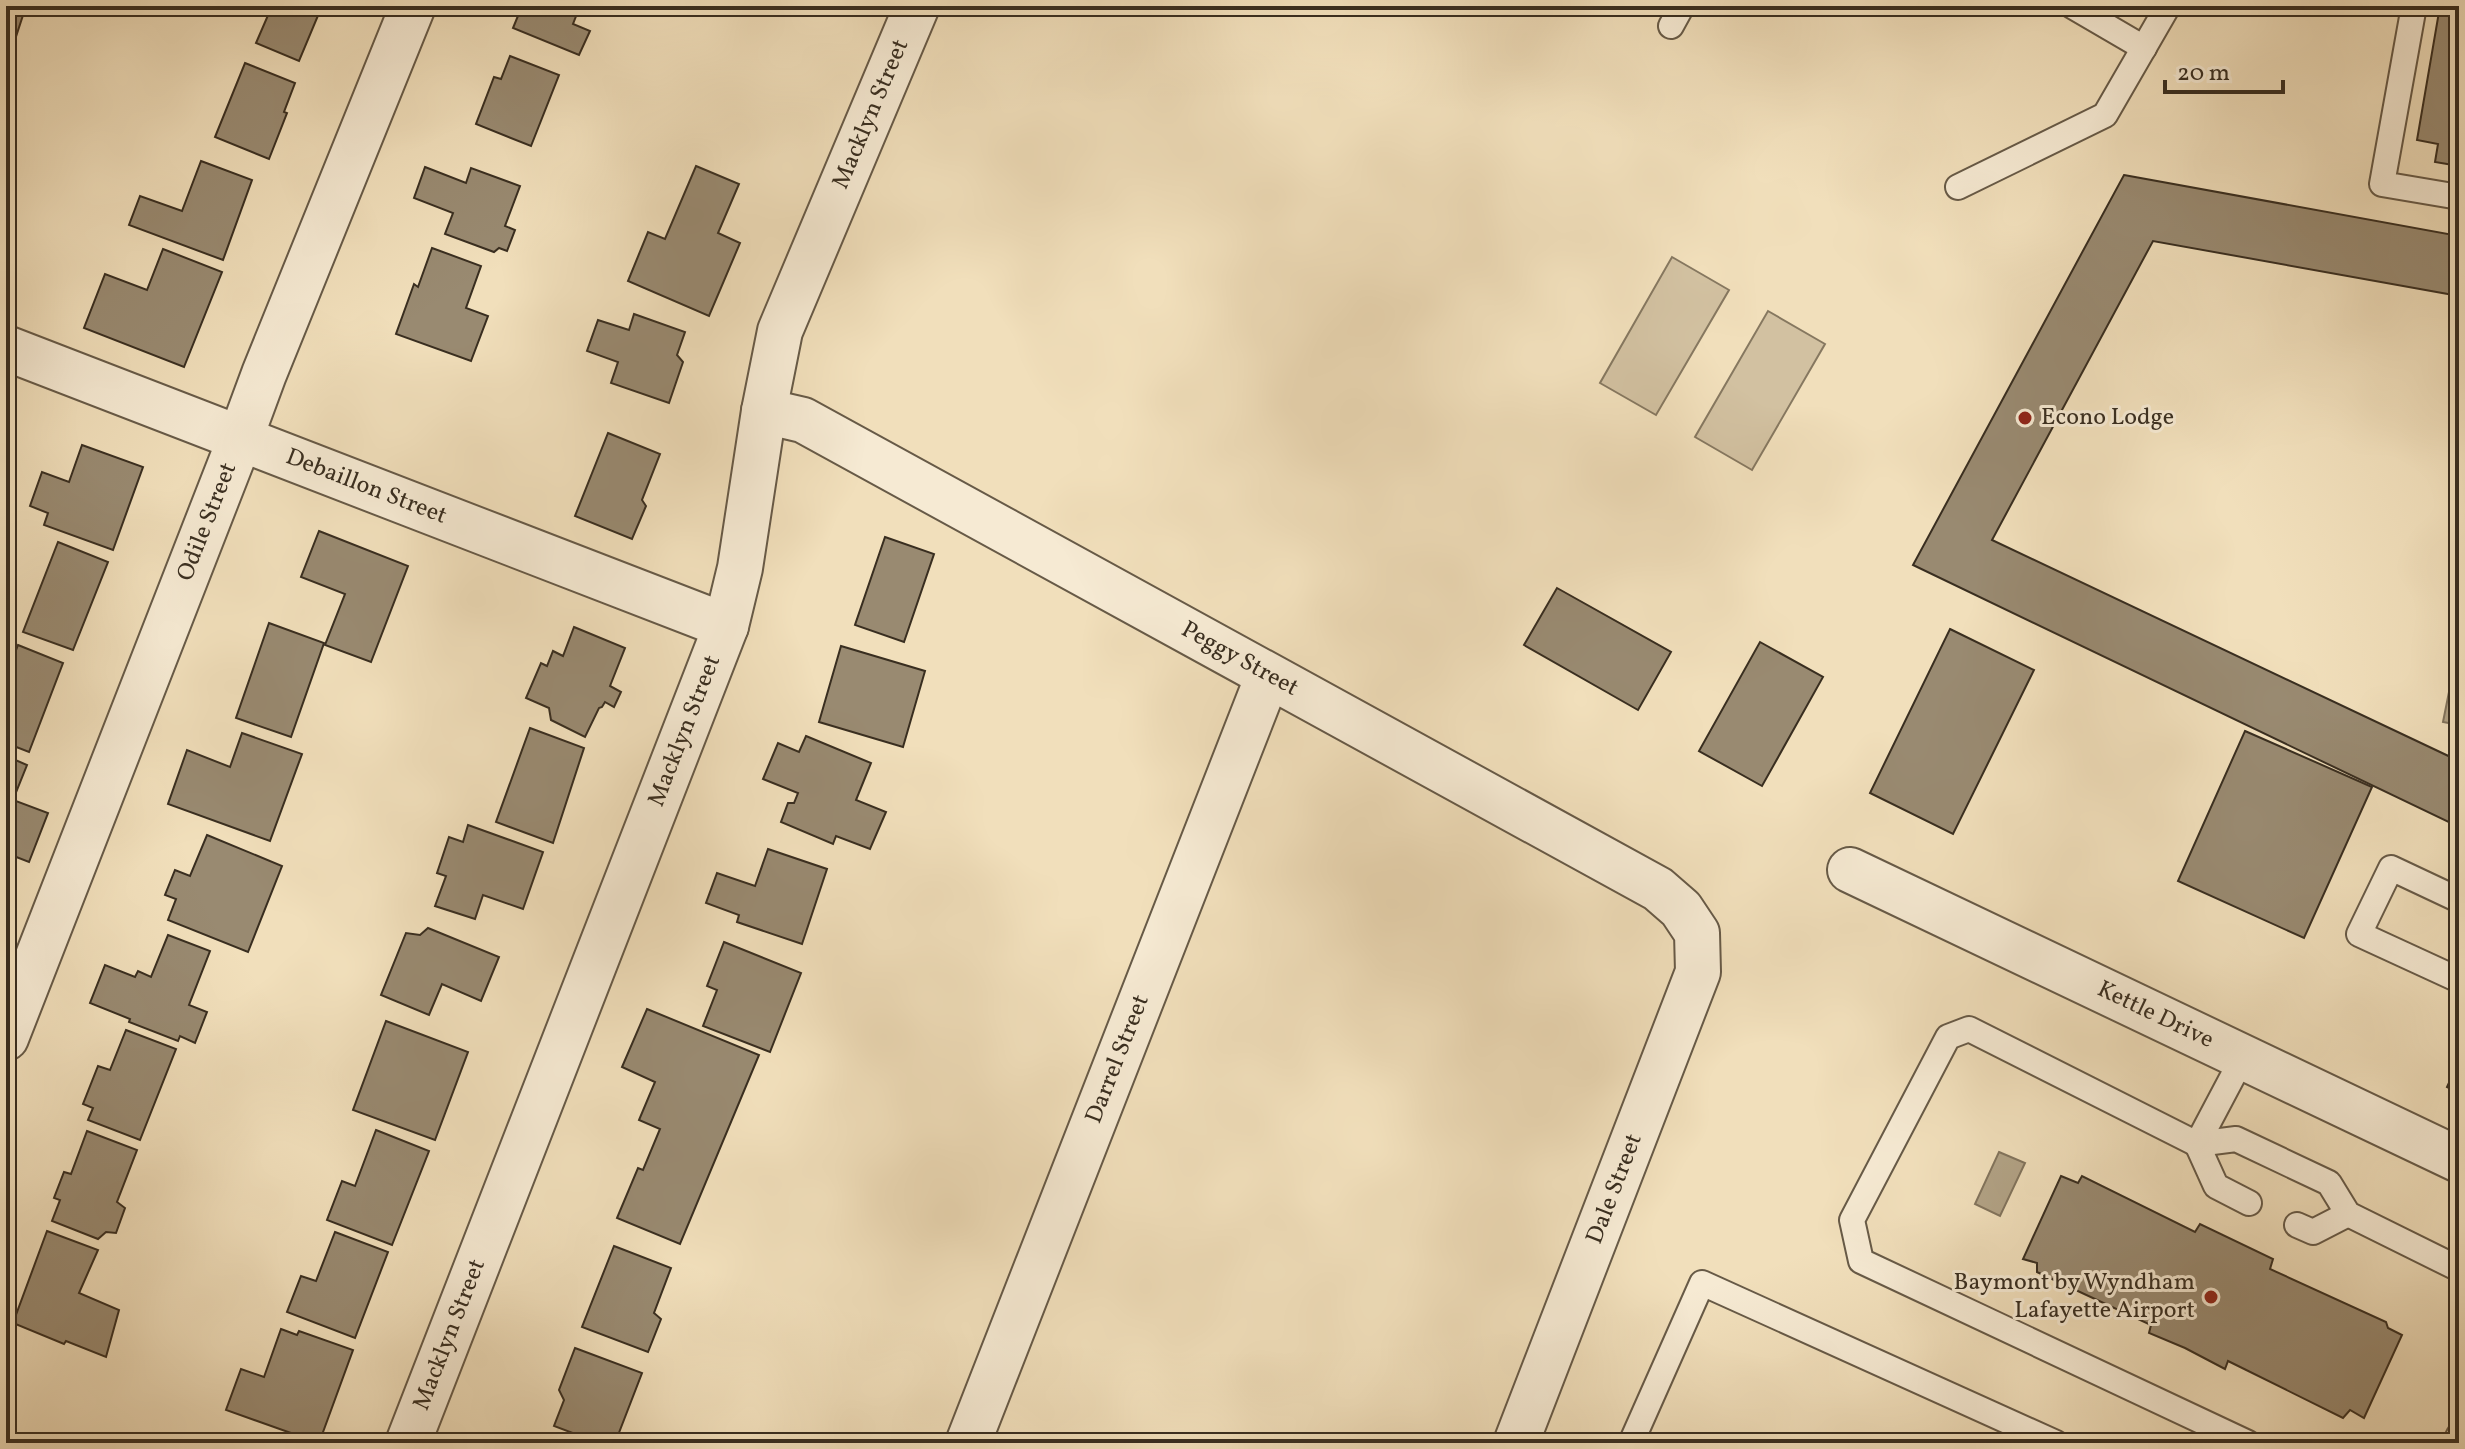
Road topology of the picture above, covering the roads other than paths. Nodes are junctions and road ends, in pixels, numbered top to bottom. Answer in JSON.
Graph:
{"nodes":[{"id":1,"x":413,"y":6,"type":"edge"},
{"id":2,"x":917,"y":6,"type":"edge"},
{"id":3,"x":2072,"y":6,"type":"edge"},
{"id":4,"x":2168,"y":6,"type":"edge"},
{"id":5,"x":2414,"y":6,"type":"edge"},
{"id":6,"x":2144,"y":48,"type":"junction"},
{"id":7,"x":1958,"y":187,"type":"dead end"},
{"id":8,"x":2459,"y":197,"type":"edge"},
{"id":9,"x":6,"y":348,"type":"edge"},
{"id":10,"x":764,"y":411,"type":"junction"},
{"id":11,"x":240,"y":439,"type":"junction"},
{"id":12,"x":726,"y":626,"type":"junction"},
{"id":13,"x":1268,"y":676,"type":"junction"},
{"id":14,"x":1850,"y":870,"type":"dead end"},
{"id":15,"x":2459,"y":900,"type":"edge"},
{"id":16,"x":1697,"y":933,"type":"joint"},
{"id":17,"x":2459,"y":980,"type":"edge"},
{"id":18,"x":6,"y":1038,"type":"edge"},
{"id":19,"x":2243,"y":1057,"type":"junction"},
{"id":20,"x":2197,"y":1144,"type":"junction"},
{"id":21,"x":2459,"y":1160,"type":"edge"},
{"id":22,"x":2249,"y":1203,"type":"dead end"},
{"id":23,"x":2348,"y":1214,"type":"junction"},
{"id":24,"x":2297,"y":1225,"type":"dead end"},
{"id":25,"x":2459,"y":1269,"type":"edge"},
{"id":26,"x":2459,"y":1435,"type":"edge"},
{"id":27,"x":408,"y":1443,"type":"edge"},
{"id":28,"x":968,"y":1443,"type":"edge"},
{"id":29,"x":1516,"y":1443,"type":"edge"},
{"id":30,"x":1631,"y":1443,"type":"edge"},
{"id":31,"x":2056,"y":1443,"type":"edge"},
{"id":32,"x":2248,"y":1443,"type":"edge"},
{"id":33,"x":2455,"y":1443,"type":"edge"}],
"edges":[{"from":1,"to":11,"type":"street","name":"Odile Street"},
{"from":2,"to":10,"type":"street","name":"Macklyn Street"},
{"from":3,"to":6,"type":"lane"},
{"from":4,"to":6,"type":"lane"},
{"from":5,"to":8,"type":"lane"},
{"from":6,"to":7,"type":"lane"},
{"from":9,"to":11,"type":"street","name":"Debaillon Street"},
{"from":10,"to":12,"type":"street","name":"Macklyn Street"},
{"from":10,"to":13,"type":"street","name":"Peggy Street"},
{"from":11,"to":12,"type":"street","name":"Debaillon Street"},
{"from":11,"to":18,"type":"street","name":"Odile Street"},
{"from":12,"to":27,"type":"street","name":"Macklyn Street"},
{"from":13,"to":16,"type":"street","name":"Peggy Street"},
{"from":13,"to":28,"type":"street","name":"Darrel Street"},
{"from":14,"to":19,"type":"street","name":"Kettle Drive"},
{"from":15,"to":17,"type":"lane"},
{"from":16,"to":29,"type":"street","name":"Dale Street"},
{"from":19,"to":20,"type":"lane"},
{"from":19,"to":21,"type":"street","name":"Kettle Drive"},
{"from":20,"to":22,"type":"lane"},
{"from":20,"to":23,"type":"lane"},
{"from":20,"to":32,"type":"lane"},
{"from":23,"to":24,"type":"lane"},
{"from":23,"to":25,"type":"lane"},
{"from":26,"to":33,"type":"lane"},
{"from":30,"to":31,"type":"lane"}]}
